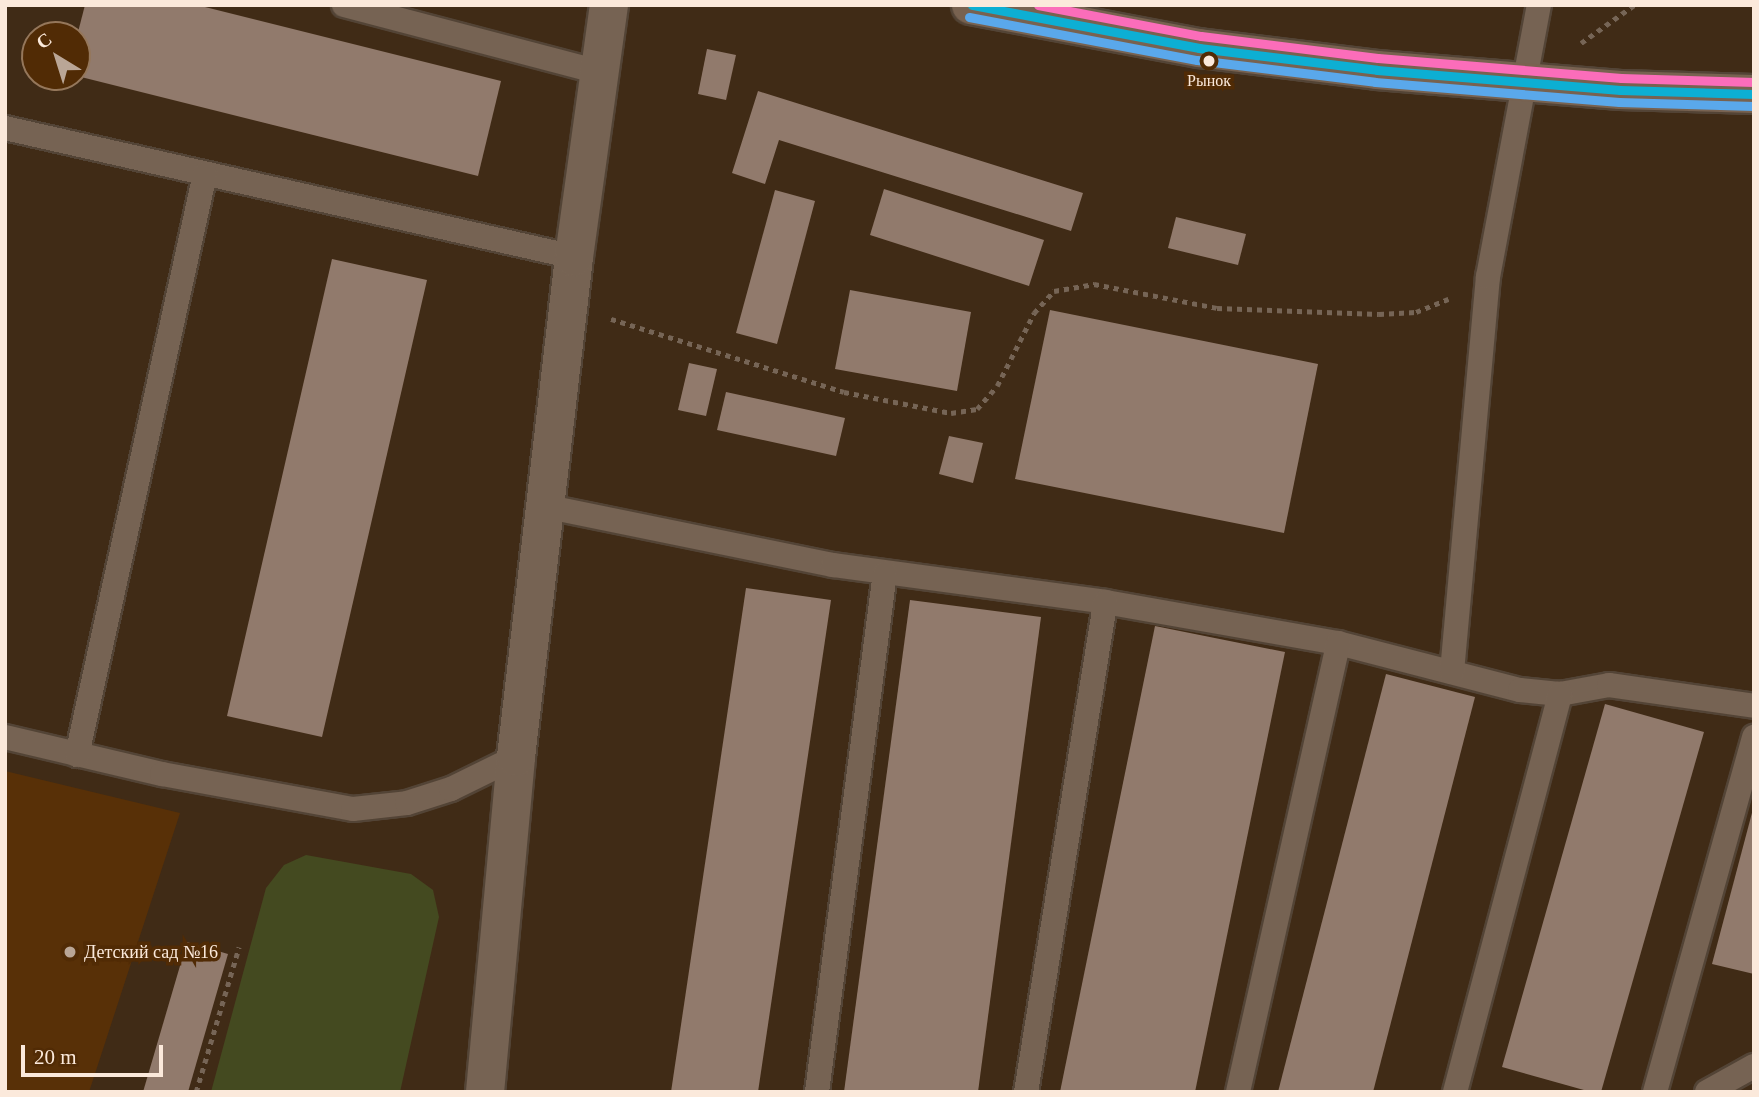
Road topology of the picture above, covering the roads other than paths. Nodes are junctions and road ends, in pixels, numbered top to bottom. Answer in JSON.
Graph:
{"nodes":[{"id":1,"x":344,"y":5,"type":"edge"},
{"id":2,"x":609,"y":5,"type":"edge"},
{"id":3,"x":971,"y":5,"type":"edge"},
{"id":4,"x":1539,"y":5,"type":"edge"},
{"id":5,"x":599,"y":72,"type":"junction"},
{"id":6,"x":1527,"y":82,"type":"junction"},
{"id":7,"x":1754,"y":94,"type":"edge"},
{"id":8,"x":5,"y":128,"type":"edge"},
{"id":9,"x":205,"y":174,"type":"junction"},
{"id":10,"x":574,"y":257,"type":"junction"},
{"id":11,"x":548,"y":507,"type":"junction"},
{"id":12,"x":885,"y":573,"type":"junction"},
{"id":13,"x":1105,"y":602,"type":"junction"},
{"id":14,"x":1338,"y":643,"type":"junction"},
{"id":15,"x":1452,"y":672,"type":"junction"},
{"id":16,"x":1560,"y":694,"type":"junction"},
{"id":17,"x":1754,"y":706,"type":"edge"},
{"id":18,"x":5,"y":737,"type":"edge"},
{"id":19,"x":1754,"y":737,"type":"edge"},
{"id":20,"x":77,"y":755,"type":"junction"},
{"id":21,"x":516,"y":757,"type":"junction"},
{"id":22,"x":1754,"y":1066,"type":"edge"},
{"id":23,"x":485,"y":1092,"type":"edge"},
{"id":24,"x":817,"y":1092,"type":"edge"},
{"id":25,"x":1026,"y":1092,"type":"edge"},
{"id":26,"x":1238,"y":1092,"type":"edge"},
{"id":27,"x":1455,"y":1092,"type":"edge"},
{"id":28,"x":1655,"y":1092,"type":"edge"},
{"id":29,"x":1707,"y":1092,"type":"edge"}],
"edges":[{"from":1,"to":5,"type":"lane"},
{"from":2,"to":5,"type":"street"},
{"from":3,"to":6,"type":"main road"},
{"from":4,"to":6,"type":"lane"},
{"from":5,"to":10,"type":"street"},
{"from":6,"to":7,"type":"main road"},
{"from":6,"to":15,"type":"lane"},
{"from":8,"to":9,"type":"lane"},
{"from":9,"to":10,"type":"lane"},
{"from":9,"to":20,"type":"lane"},
{"from":10,"to":11,"type":"street"},
{"from":11,"to":12,"type":"lane"},
{"from":11,"to":21,"type":"street"},
{"from":12,"to":13,"type":"lane"},
{"from":12,"to":24,"type":"lane"},
{"from":13,"to":14,"type":"lane"},
{"from":13,"to":25,"type":"lane"},
{"from":14,"to":15,"type":"lane"},
{"from":14,"to":26,"type":"lane"},
{"from":15,"to":16,"type":"lane"},
{"from":16,"to":17,"type":"lane"},
{"from":16,"to":27,"type":"lane"},
{"from":18,"to":20,"type":"lane"},
{"from":19,"to":28,"type":"lane"},
{"from":20,"to":21,"type":"lane"},
{"from":21,"to":23,"type":"street"},
{"from":22,"to":29,"type":"lane"}]}
